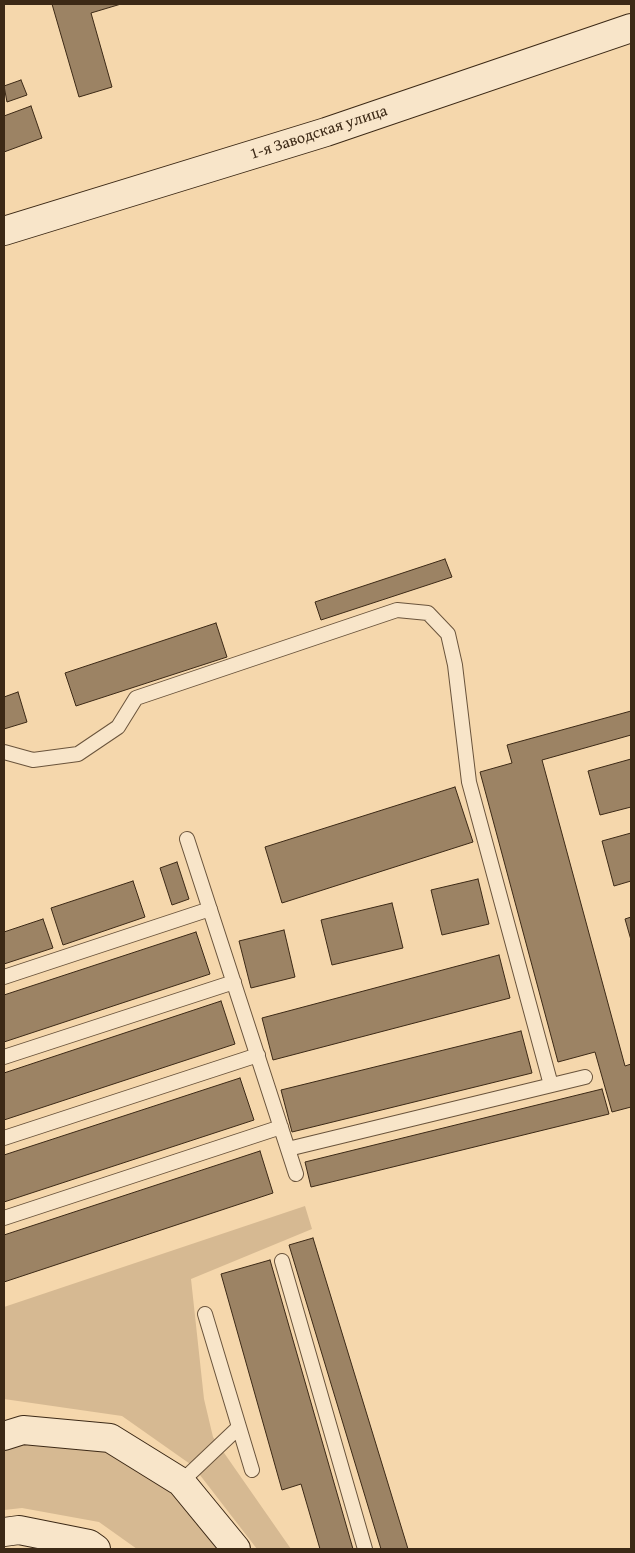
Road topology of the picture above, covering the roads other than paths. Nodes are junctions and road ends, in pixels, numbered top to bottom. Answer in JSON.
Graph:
{"nodes":[{"id":1,"x":631,"y":28,"type":"edge"},
{"id":2,"x":4,"y":231,"type":"edge"},
{"id":3,"x":4,"y":752,"type":"edge"},
{"id":4,"x":187,"y":839,"type":"dead end"},
{"id":5,"x":210,"y":909,"type":"junction"},
{"id":6,"x":4,"y":977,"type":"edge"},
{"id":7,"x":234,"y":982,"type":"junction"},
{"id":8,"x":258,"y":1055,"type":"junction"},
{"id":9,"x":4,"y":1057,"type":"edge"},
{"id":10,"x":585,"y":1076,"type":"dead end"},
{"id":11,"x":551,"y":1085,"type":"junction"},
{"id":12,"x":281,"y":1127,"type":"junction"},
{"id":13,"x":4,"y":1138,"type":"edge"},
{"id":14,"x":288,"y":1149,"type":"junction"},
{"id":15,"x":296,"y":1174,"type":"dead end"},
{"id":16,"x":4,"y":1218,"type":"edge"},
{"id":17,"x":282,"y":1261,"type":"dead end"},
{"id":18,"x":205,"y":1314,"type":"dead end"},
{"id":19,"x":239,"y":1427,"type":"junction"},
{"id":20,"x":4,"y":1436,"type":"edge"},
{"id":21,"x":252,"y":1470,"type":"dead end"},
{"id":22,"x":181,"y":1482,"type":"junction"},
{"id":23,"x":4,"y":1532,"type":"edge"},
{"id":24,"x":96,"y":1549,"type":"edge"},
{"id":25,"x":236,"y":1549,"type":"edge"},
{"id":26,"x":365,"y":1549,"type":"edge"}],
"edges":[{"from":1,"to":2,"type":"main road","name":"1-я Заводская улица"},
{"from":3,"to":11,"type":"lane"},
{"from":4,"to":5,"type":"lane"},
{"from":5,"to":6,"type":"lane"},
{"from":5,"to":7,"type":"lane"},
{"from":7,"to":8,"type":"lane"},
{"from":7,"to":9,"type":"lane"},
{"from":8,"to":12,"type":"lane"},
{"from":8,"to":13,"type":"lane"},
{"from":10,"to":11,"type":"lane"},
{"from":11,"to":14,"type":"lane"},
{"from":12,"to":14,"type":"lane"},
{"from":12,"to":16,"type":"lane"},
{"from":14,"to":15,"type":"lane"},
{"from":17,"to":26,"type":"lane"},
{"from":18,"to":19,"type":"lane"},
{"from":19,"to":21,"type":"lane"},
{"from":19,"to":22,"type":"lane"},
{"from":20,"to":22,"type":"main road"},
{"from":22,"to":25,"type":"main road"},
{"from":23,"to":24,"type":"main road"}]}
